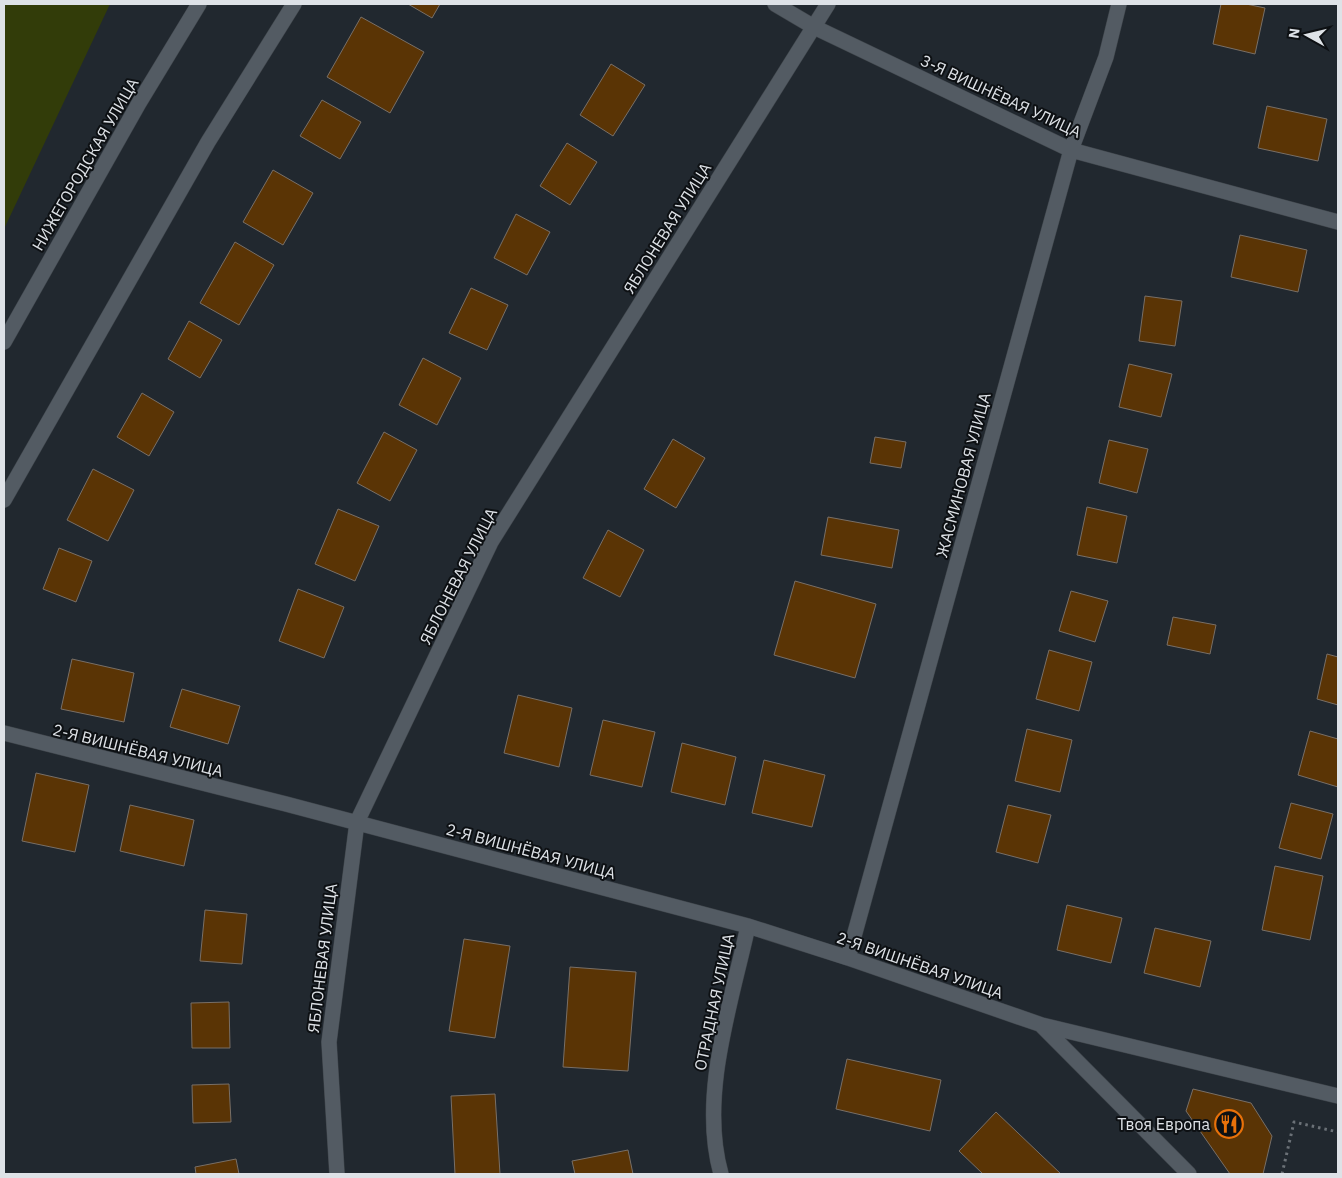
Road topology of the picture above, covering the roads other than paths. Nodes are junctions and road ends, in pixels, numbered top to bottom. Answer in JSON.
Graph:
{"nodes":[{"id":1,"x":199,"y":4,"type":"edge"},
{"id":2,"x":294,"y":4,"type":"edge"},
{"id":3,"x":775,"y":4,"type":"edge"},
{"id":4,"x":828,"y":4,"type":"edge"},
{"id":5,"x":1119,"y":4,"type":"edge"},
{"id":6,"x":814,"y":27,"type":"junction"},
{"id":7,"x":1071,"y":150,"type":"junction"},
{"id":8,"x":1338,"y":222,"type":"edge"},
{"id":9,"x":4,"y":342,"type":"edge"},
{"id":10,"x":4,"y":500,"type":"edge"},
{"id":11,"x":4,"y":734,"type":"edge"},
{"id":12,"x":357,"y":822,"type":"junction"},
{"id":13,"x":748,"y":926,"type":"junction"},
{"id":14,"x":848,"y":958,"type":"junction"},
{"id":15,"x":1042,"y":1025,"type":"junction"},
{"id":16,"x":1338,"y":1096,"type":"edge"},
{"id":17,"x":337,"y":1174,"type":"edge"},
{"id":18,"x":721,"y":1174,"type":"edge"},
{"id":19,"x":1189,"y":1174,"type":"edge"}],
"edges":[{"from":1,"to":9,"type":"street","name":"НИЖЕГОРОДСКАЯ УЛИЦА"},
{"from":2,"to":10,"type":"street"},
{"from":3,"to":6,"type":"street","name":"3-Я ВИШНЁВАЯ УЛИЦА"},
{"from":4,"to":6,"type":"street","name":"ЯБЛОНЕВАЯ УЛИЦА"},
{"from":5,"to":7,"type":"street","name":"ЖАСМИНОВАЯ УЛИЦА"},
{"from":6,"to":7,"type":"street","name":"3-Я ВИШНЁВАЯ УЛИЦА"},
{"from":6,"to":12,"type":"street","name":"ЯБЛОНЕВАЯ УЛИЦА"},
{"from":7,"to":8,"type":"street","name":"3-Я ВИШНЁВАЯ УЛИЦА"},
{"from":7,"to":14,"type":"street","name":"ЖАСМИНОВАЯ УЛИЦА"},
{"from":11,"to":12,"type":"street","name":"2-Я ВИШНЁВАЯ УЛИЦА"},
{"from":12,"to":13,"type":"street","name":"2-Я ВИШНЁВАЯ УЛИЦА"},
{"from":12,"to":17,"type":"street","name":"ЯБЛОНЕВАЯ УЛИЦА"},
{"from":13,"to":14,"type":"street","name":"2-Я ВИШНЁВАЯ УЛИЦА"},
{"from":13,"to":18,"type":"street","name":"ОТРАДНАЯ УЛИЦА"},
{"from":14,"to":15,"type":"street","name":"2-Я ВИШНЁВАЯ УЛИЦА"},
{"from":15,"to":16,"type":"street","name":"2-Я ВИШНЁВАЯ УЛИЦА"},
{"from":15,"to":19,"type":"street","name":"2-Я ВИШНЁВАЯ УЛИЦА"}]}
